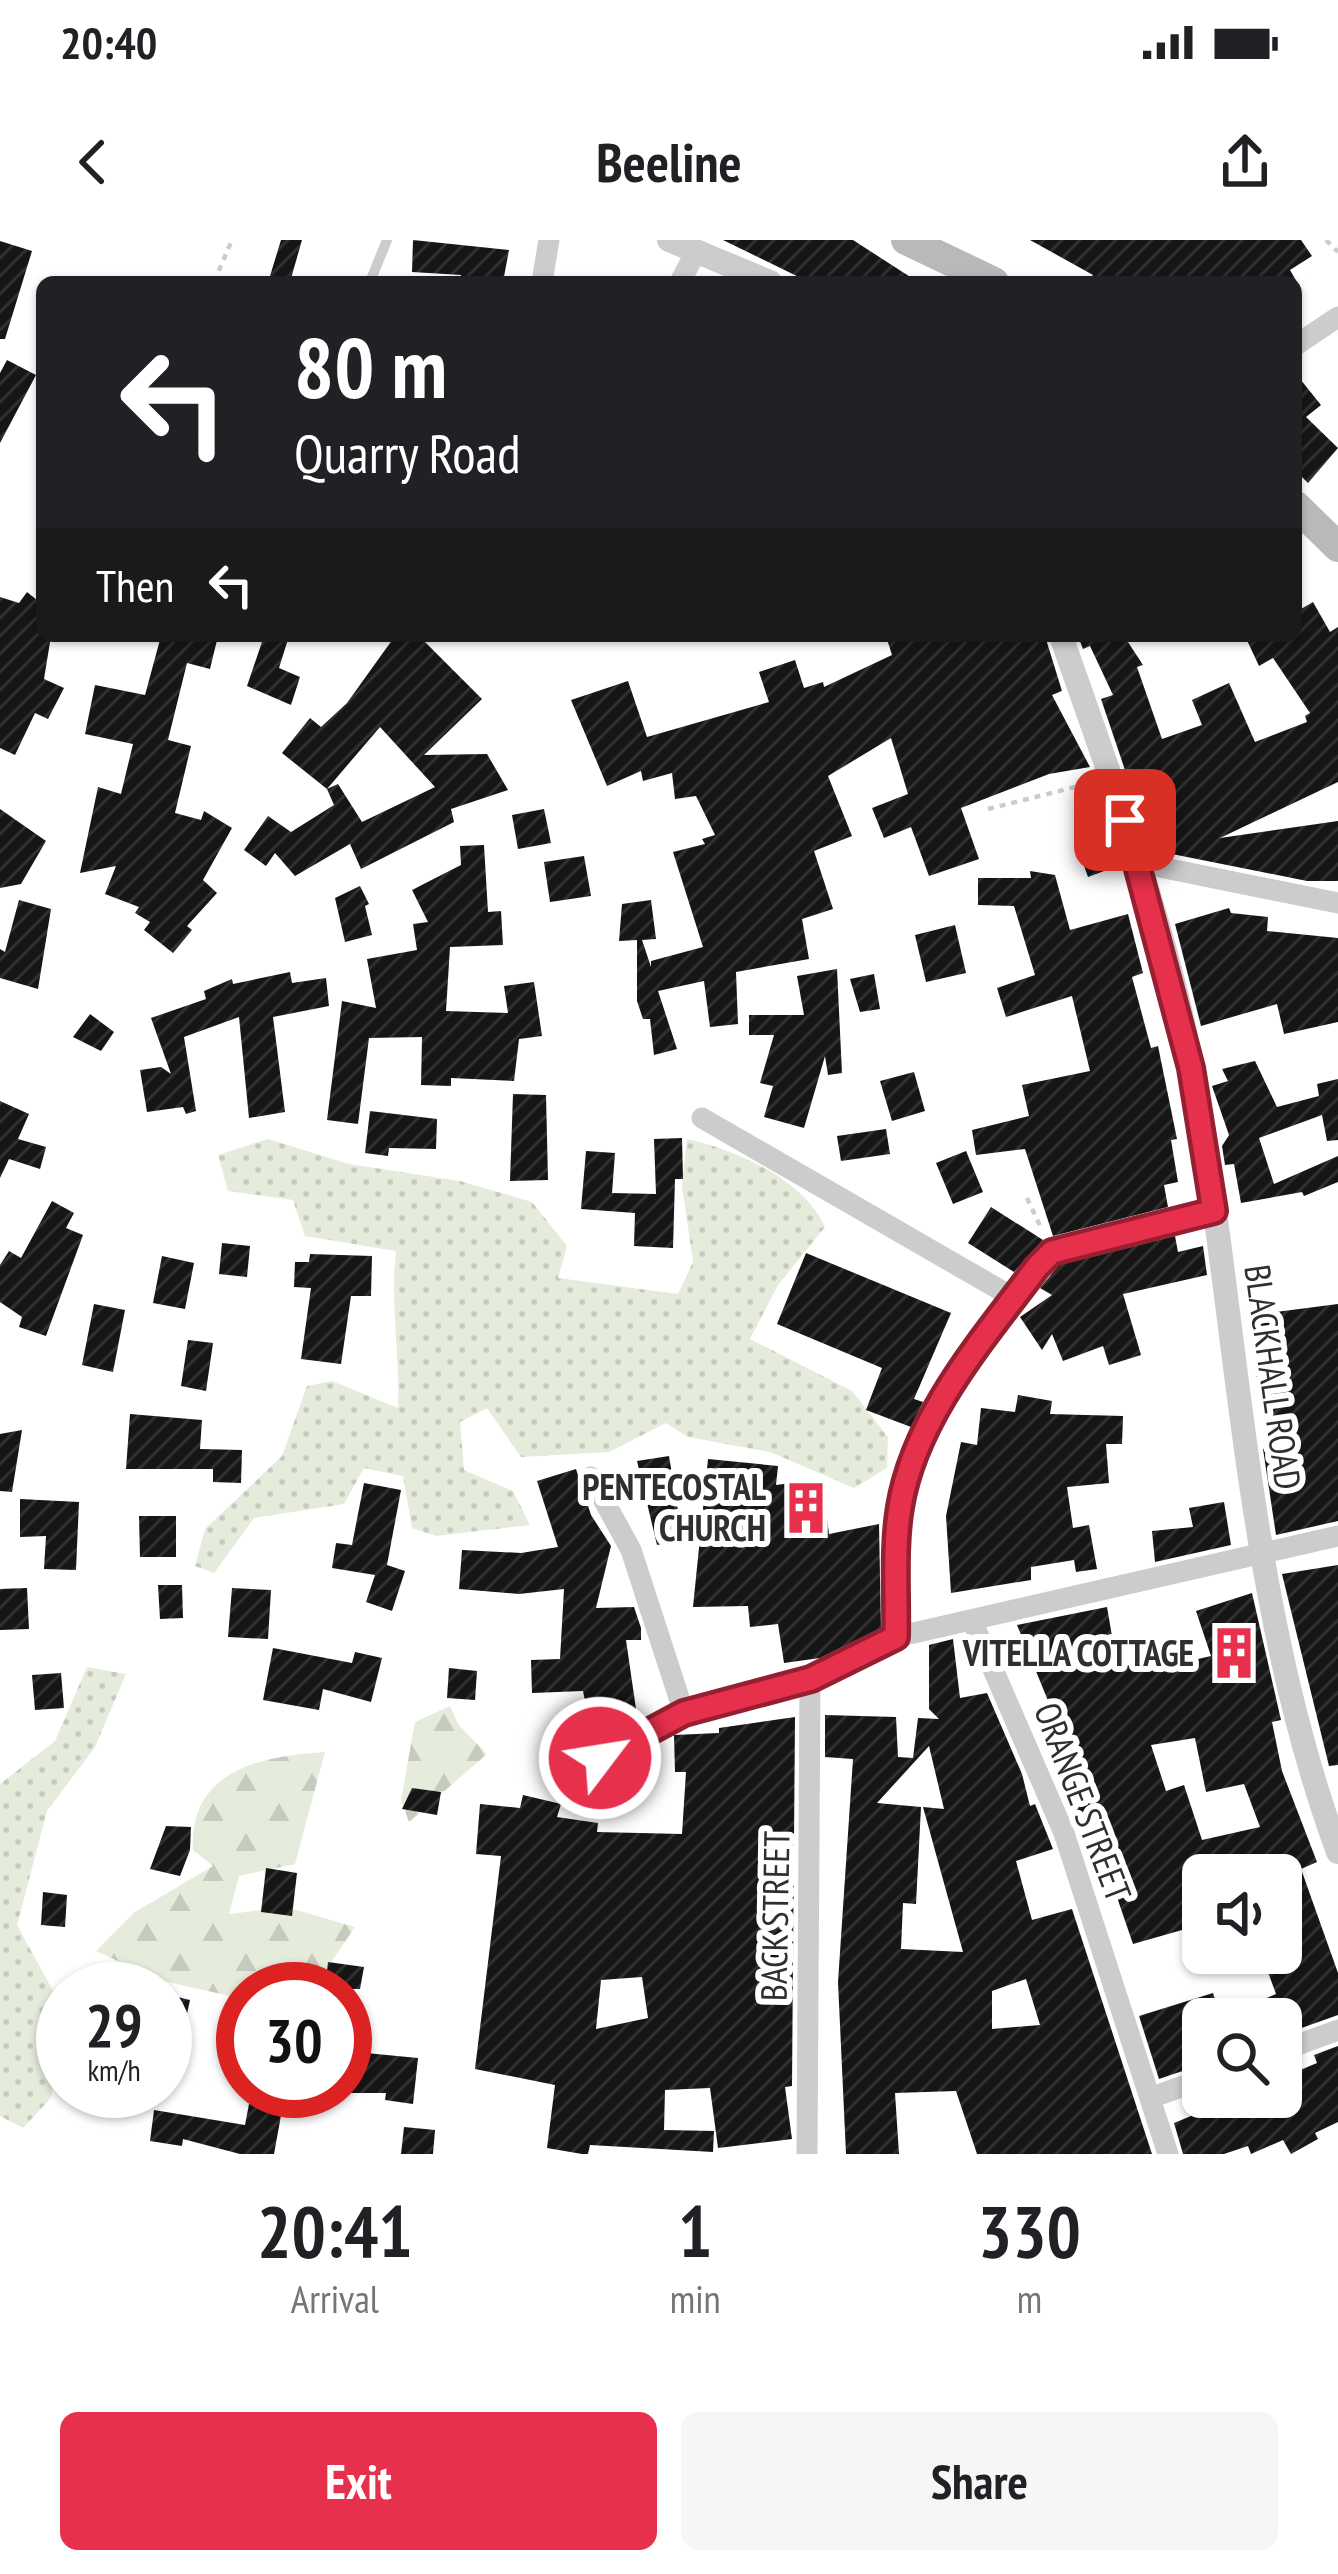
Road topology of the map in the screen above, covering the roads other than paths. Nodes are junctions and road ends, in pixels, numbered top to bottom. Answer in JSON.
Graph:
{"nodes":[{"id":1,"x":387,"y":240,"type":"edge"},
{"id":2,"x":549,"y":240,"type":"edge"},
{"id":3,"x":669,"y":240,"type":"edge"},
{"id":4,"x":906,"y":240,"type":"edge"},
{"id":5,"x":697,"y":250,"type":"junction"},
{"id":6,"x":372,"y":276,"type":"edge"},
{"id":7,"x":543,"y":276,"type":"edge"},
{"id":8,"x":683,"y":276,"type":"edge"},
{"id":9,"x":756,"y":276,"type":"edge"},
{"id":10,"x":981,"y":276,"type":"edge"},
{"id":11,"x":1338,"y":317,"type":"edge"},
{"id":12,"x":1302,"y":341,"type":"edge"},
{"id":13,"x":1302,"y":512,"type":"edge"},
{"id":14,"x":1338,"y":547,"type":"edge"},
{"id":15,"x":1063,"y":642,"type":"edge"},
{"id":16,"x":1140,"y":863,"type":"junction"},
{"id":17,"x":1338,"y":902,"type":"edge"},
{"id":18,"x":702,"y":1118,"type":"dead end"},
{"id":19,"x":1214,"y":1211,"type":"junction"},
{"id":20,"x":1014,"y":1298,"type":"junction"},
{"id":21,"x":590,"y":1477,"type":"dead end"},
{"id":22,"x":1338,"y":1536,"type":"edge"},
{"id":23,"x":1261,"y":1551,"type":"junction"},
{"id":24,"x":973,"y":1623,"type":"junction"},
{"id":25,"x":896,"y":1637,"type":"junction"},
{"id":26,"x":811,"y":1679,"type":"junction"},
{"id":27,"x":684,"y":1713,"type":"junction"},
{"id":28,"x":600,"y":1758,"type":"dead end"},
{"id":29,"x":1338,"y":1852,"type":"edge"},
{"id":30,"x":1338,"y":2030,"type":"edge"},
{"id":31,"x":1302,"y":2043,"type":"edge"},
{"id":32,"x":1182,"y":2087,"type":"edge"},
{"id":33,"x":1150,"y":2098,"type":"junction"},
{"id":34,"x":807,"y":2154,"type":"edge"},
{"id":35,"x":1168,"y":2154,"type":"edge"}],
"edges":[{"from":1,"to":6,"type":"lane"},
{"from":2,"to":7,"type":"street"},
{"from":3,"to":5,"type":"street"},
{"from":4,"to":10,"type":"main road"},
{"from":5,"to":8,"type":"street"},
{"from":5,"to":9,"type":"street"},
{"from":11,"to":12,"type":"street"},
{"from":13,"to":14,"type":"main road"},
{"from":15,"to":16,"type":"street","name":"BLACKHALL ROAD"},
{"from":16,"to":17,"type":"street"},
{"from":16,"to":19,"type":"street","name":"BLACKHALL ROAD"},
{"from":18,"to":20,"type":"street"},
{"from":19,"to":20,"type":"street"},
{"from":19,"to":23,"type":"street","name":"BLACKHALL ROAD"},
{"from":20,"to":25,"type":"street"},
{"from":21,"to":27,"type":"street"},
{"from":22,"to":23,"type":"street"},
{"from":23,"to":24,"type":"street"},
{"from":23,"to":29,"type":"street","name":"BLACKHALL ROAD"},
{"from":24,"to":25,"type":"street"},
{"from":24,"to":33,"type":"street","name":"ORANGE STREET"},
{"from":25,"to":26,"type":"street"},
{"from":26,"to":27,"type":"street"},
{"from":26,"to":34,"type":"street","name":"BACK STREET"},
{"from":27,"to":28,"type":"street"},
{"from":30,"to":31,"type":"street"},
{"from":32,"to":33,"type":"street"},
{"from":33,"to":35,"type":"street","name":"ORANGE STREET"}]}
